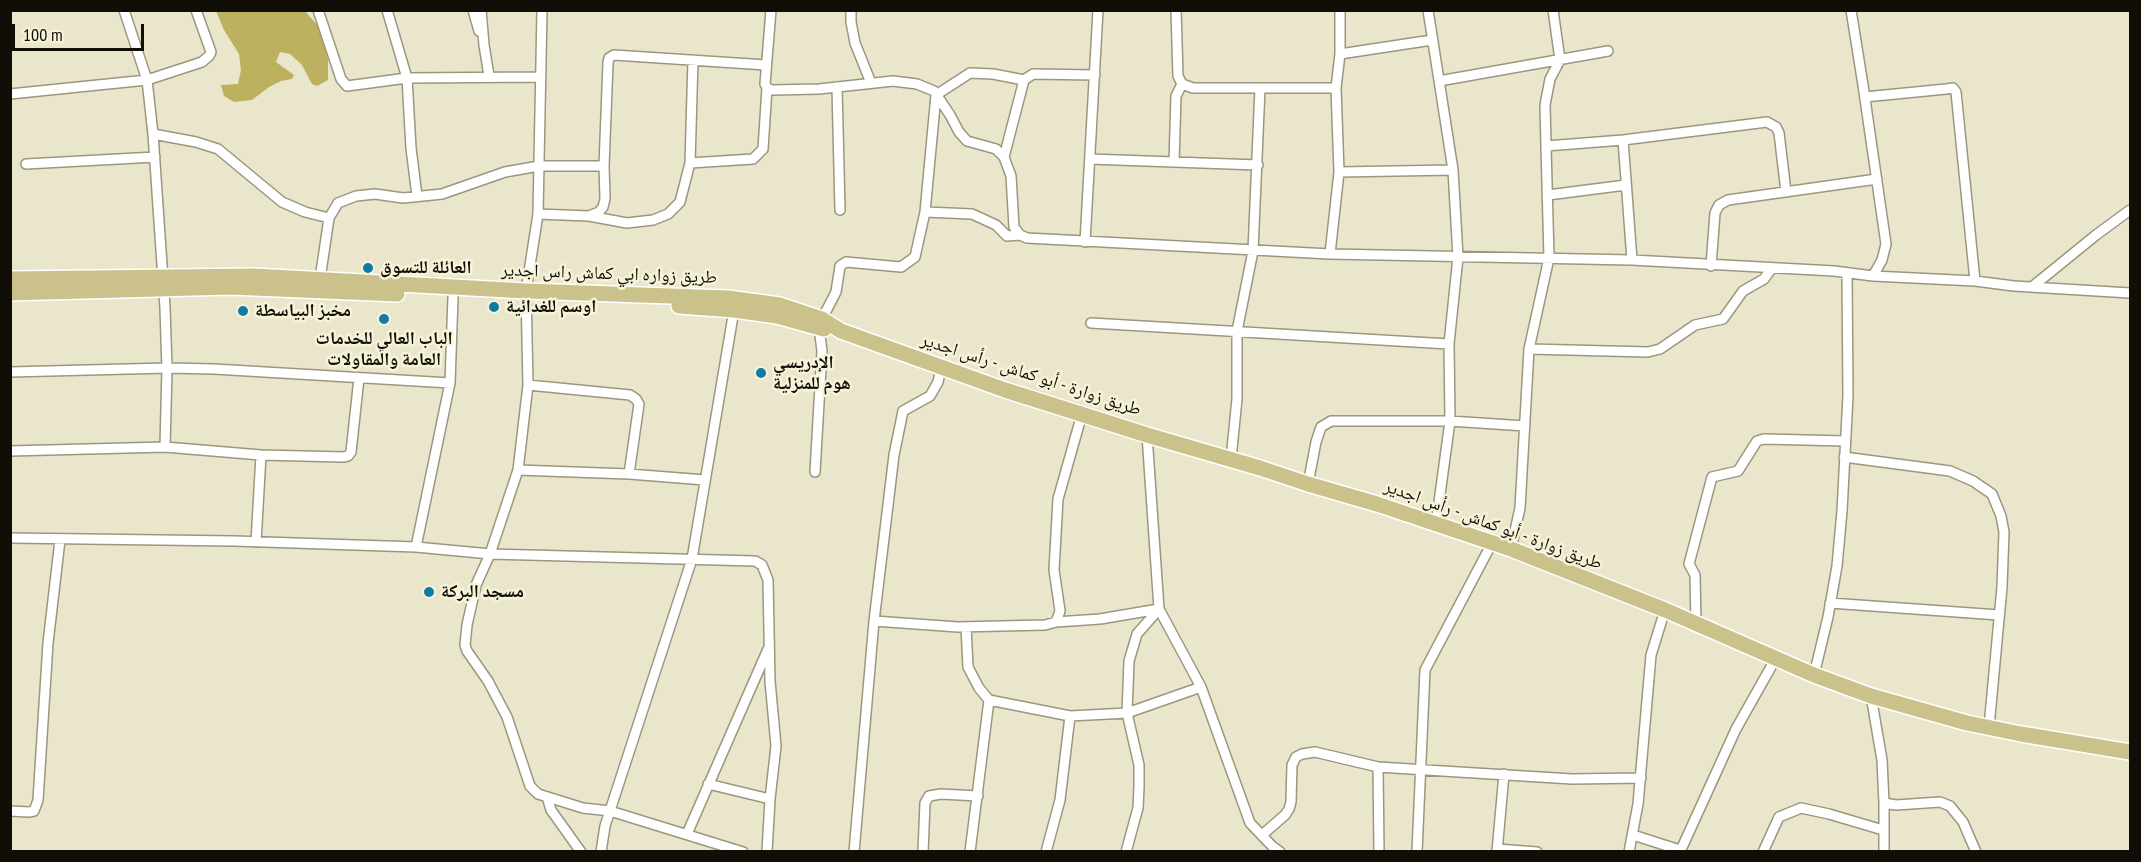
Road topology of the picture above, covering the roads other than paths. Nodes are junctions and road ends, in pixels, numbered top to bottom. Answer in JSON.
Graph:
{"nodes":[{"id":1,"x":124,"y":10,"type":"edge"},
{"id":2,"x":196,"y":10,"type":"edge"},
{"id":3,"x":318,"y":10,"type":"edge"},
{"id":4,"x":387,"y":10,"type":"edge"},
{"id":5,"x":473,"y":10,"type":"edge"},
{"id":6,"x":481,"y":10,"type":"edge"},
{"id":7,"x":542,"y":10,"type":"edge"},
{"id":8,"x":771,"y":10,"type":"edge"},
{"id":9,"x":851,"y":10,"type":"edge"},
{"id":10,"x":1098,"y":10,"type":"edge"},
{"id":11,"x":1176,"y":10,"type":"edge"},
{"id":12,"x":1340,"y":10,"type":"edge"},
{"id":13,"x":1428,"y":10,"type":"edge"},
{"id":14,"x":1553,"y":10,"type":"edge"},
{"id":15,"x":1851,"y":10,"type":"edge"},
{"id":16,"x":1432,"y":40,"type":"junction"},
{"id":17,"x":484,"y":45,"type":"junction"},
{"id":18,"x":1608,"y":51,"type":"dead end"},
{"id":19,"x":1340,"y":54,"type":"junction"},
{"id":20,"x":693,"y":60,"type":"junction"},
{"id":21,"x":1560,"y":60,"type":"junction"},
{"id":22,"x":766,"y":65,"type":"junction"},
{"id":23,"x":1095,"y":75,"type":"junction"},
{"id":24,"x":489,"y":76,"type":"junction"},
{"id":25,"x":540,"y":77,"type":"junction"},
{"id":26,"x":407,"y":78,"type":"junction"},
{"id":27,"x":147,"y":80,"type":"junction"},
{"id":28,"x":1024,"y":80,"type":"junction"},
{"id":29,"x":1439,"y":81,"type":"junction"},
{"id":30,"x":871,"y":83,"type":"junction"},
{"id":31,"x":1182,"y":84,"type":"junction"},
{"id":32,"x":837,"y":87,"type":"junction"},
{"id":33,"x":767,"y":88,"type":"junction"},
{"id":34,"x":1260,"y":88,"type":"junction"},
{"id":35,"x":1336,"y":88,"type":"junction"},
{"id":36,"x":11,"y":94,"type":"edge"},
{"id":37,"x":936,"y":95,"type":"junction"},
{"id":38,"x":1865,"y":97,"type":"junction"},
{"id":39,"x":153,"y":134,"type":"junction"},
{"id":40,"x":1623,"y":140,"type":"junction"},
{"id":41,"x":1546,"y":146,"type":"junction"},
{"id":42,"x":155,"y":157,"type":"junction"},
{"id":43,"x":1004,"y":157,"type":"junction"},
{"id":44,"x":1090,"y":159,"type":"junction"},
{"id":45,"x":1174,"y":162,"type":"junction"},
{"id":46,"x":690,"y":163,"type":"junction"},
{"id":47,"x":26,"y":164,"type":"dead end"},
{"id":48,"x":1258,"y":165,"type":"junction"},
{"id":49,"x":539,"y":166,"type":"junction"},
{"id":50,"x":604,"y":166,"type":"junction"},
{"id":51,"x":1453,"y":170,"type":"junction"},
{"id":52,"x":1339,"y":172,"type":"junction"},
{"id":53,"x":1877,"y":179,"type":"junction"},
{"id":54,"x":1626,"y":185,"type":"junction"},
{"id":55,"x":1786,"y":192,"type":"junction"},
{"id":56,"x":1548,"y":195,"type":"junction"},
{"id":57,"x":417,"y":196,"type":"junction"},
{"id":58,"x":840,"y":210,"type":"dead end"},
{"id":59,"x":2130,"y":210,"type":"edge"},
{"id":60,"x":926,"y":212,"type":"junction"},
{"id":61,"x":538,"y":214,"type":"junction"},
{"id":62,"x":589,"y":216,"type":"junction"},
{"id":63,"x":329,"y":218,"type":"junction"},
{"id":64,"x":1020,"y":235,"type":"junction"},
{"id":65,"x":1085,"y":242,"type":"junction"},
{"id":66,"x":1252,"y":251,"type":"junction"},
{"id":67,"x":1330,"y":254,"type":"junction"},
{"id":68,"x":1458,"y":257,"type":"junction"},
{"id":69,"x":1549,"y":258,"type":"junction"},
{"id":70,"x":1632,"y":261,"type":"junction"},
{"id":71,"x":1711,"y":266,"type":"junction"},
{"id":72,"x":1772,"y":268,"type":"junction"},
{"id":73,"x":1847,"y":273,"type":"junction"},
{"id":74,"x":1874,"y":276,"type":"junction"},
{"id":75,"x":10,"y":279,"type":"edge"},
{"id":76,"x":320,"y":279,"type":"junction"},
{"id":77,"x":1976,"y":281,"type":"junction"},
{"id":78,"x":163,"y":282,"type":"junction"},
{"id":79,"x":2032,"y":287,"type":"junction"},
{"id":80,"x":10,"y":293,"type":"edge"},
{"id":81,"x":2130,"y":293,"type":"edge"},
{"id":82,"x":526,"y":296,"type":"junction"},
{"id":83,"x":453,"y":297,"type":"junction"},
{"id":84,"x":734,"y":310,"type":"junction"},
{"id":85,"x":779,"y":311,"type":"junction"},
{"id":86,"x":1091,"y":323,"type":"dead end"},
{"id":87,"x":820,"y":324,"type":"junction"},
{"id":88,"x":841,"y":330,"type":"joint"},
{"id":89,"x":1237,"y":331,"type":"junction"},
{"id":90,"x":1449,"y":344,"type":"junction"},
{"id":91,"x":1530,"y":348,"type":"junction"},
{"id":92,"x":167,"y":368,"type":"junction"},
{"id":93,"x":941,"y":368,"type":"junction"},
{"id":94,"x":10,"y":372,"type":"edge"},
{"id":95,"x":359,"y":378,"type":"junction"},
{"id":96,"x":450,"y":382,"type":"junction"},
{"id":97,"x":528,"y":385,"type":"junction"},
{"id":98,"x":1082,"y":414,"type":"junction"},
{"id":99,"x":1450,"y":421,"type":"junction"},
{"id":100,"x":1525,"y":426,"type":"junction"},
{"id":101,"x":1147,"y":435,"type":"junction"},
{"id":102,"x":1845,"y":441,"type":"junction"},
{"id":103,"x":165,"y":447,"type":"junction"},
{"id":104,"x":10,"y":452,"type":"edge"},
{"id":105,"x":261,"y":455,"type":"junction"},
{"id":106,"x":1844,"y":457,"type":"junction"},
{"id":107,"x":1231,"y":459,"type":"junction"},
{"id":108,"x":518,"y":470,"type":"junction"},
{"id":109,"x":814,"y":472,"type":"dead end"},
{"id":110,"x":629,"y":474,"type":"junction"},
{"id":111,"x":705,"y":480,"type":"junction"},
{"id":112,"x":1308,"y":484,"type":"junction"},
{"id":113,"x":1436,"y":525,"type":"junction"},
{"id":114,"x":10,"y":538,"type":"edge"},
{"id":115,"x":60,"y":540,"type":"junction"},
{"id":116,"x":256,"y":542,"type":"junction"},
{"id":117,"x":1492,"y":543,"type":"junction"},
{"id":118,"x":416,"y":547,"type":"junction"},
{"id":119,"x":1511,"y":549,"type":"junction"},
{"id":120,"x":490,"y":554,"type":"junction"},
{"id":121,"x":692,"y":559,"type":"junction"},
{"id":122,"x":1830,"y":603,"type":"junction"},
{"id":123,"x":1159,"y":609,"type":"junction"},
{"id":124,"x":1665,"y":610,"type":"junction"},
{"id":125,"x":1999,"y":615,"type":"junction"},
{"id":126,"x":874,"y":621,"type":"junction"},
{"id":127,"x":1056,"y":622,"type":"junction"},
{"id":128,"x":1696,"y":624,"type":"junction"},
{"id":129,"x":966,"y":627,"type":"junction"},
{"id":130,"x":770,"y":644,"type":"junction"},
{"id":131,"x":1776,"y":658,"type":"junction"},
{"id":132,"x":1814,"y":675,"type":"junction"},
{"id":133,"x":1201,"y":687,"type":"junction"},
{"id":134,"x":1871,"y":696,"type":"junction"},
{"id":135,"x":989,"y":700,"type":"junction"},
{"id":136,"x":1127,"y":713,"type":"junction"},
{"id":137,"x":1070,"y":716,"type":"junction"},
{"id":138,"x":1989,"y":728,"type":"junction"},
{"id":139,"x":2130,"y":752,"type":"edge"},
{"id":140,"x":1378,"y":767,"type":"junction"},
{"id":141,"x":1420,"y":768,"type":"junction"},
{"id":142,"x":1504,"y":774,"type":"junction"},
{"id":143,"x":1641,"y":778,"type":"junction"},
{"id":144,"x":708,"y":784,"type":"junction"},
{"id":145,"x":978,"y":795,"type":"junction"},
{"id":146,"x":547,"y":797,"type":"junction"},
{"id":147,"x":770,"y":799,"type":"junction"},
{"id":148,"x":1884,"y":803,"type":"junction"},
{"id":149,"x":610,"y":811,"type":"junction"},
{"id":150,"x":10,"y":812,"type":"edge"},
{"id":151,"x":1883,"y":830,"type":"junction"},
{"id":152,"x":687,"y":834,"type":"junction"},
{"id":153,"x":1632,"y":835,"type":"junction"},
{"id":154,"x":1262,"y":836,"type":"junction"},
{"id":155,"x":1497,"y":850,"type":"edge"},
{"id":156,"x":1680,"y":851,"type":"edge"},
{"id":157,"x":581,"y":852,"type":"edge"},
{"id":158,"x":601,"y":852,"type":"edge"},
{"id":159,"x":743,"y":852,"type":"edge"},
{"id":160,"x":767,"y":852,"type":"edge"},
{"id":161,"x":854,"y":852,"type":"edge"},
{"id":162,"x":923,"y":852,"type":"edge"},
{"id":163,"x":970,"y":852,"type":"edge"},
{"id":164,"x":1046,"y":852,"type":"edge"},
{"id":165,"x":1126,"y":852,"type":"edge"},
{"id":166,"x":1280,"y":852,"type":"edge"},
{"id":167,"x":1379,"y":852,"type":"edge"},
{"id":168,"x":1417,"y":852,"type":"edge"},
{"id":169,"x":1537,"y":852,"type":"edge"},
{"id":170,"x":1629,"y":852,"type":"edge"},
{"id":171,"x":1763,"y":852,"type":"edge"},
{"id":172,"x":1884,"y":852,"type":"edge"},
{"id":173,"x":1976,"y":852,"type":"edge"}],
"edges":[{"from":1,"to":27,"type":"street"},
{"from":2,"to":27,"type":"street"},
{"from":3,"to":26,"type":"street"},
{"from":4,"to":26,"type":"street"},
{"from":5,"to":17,"type":"street"},
{"from":6,"to":17,"type":"street"},
{"from":7,"to":25,"type":"street"},
{"from":8,"to":22,"type":"street"},
{"from":9,"to":30,"type":"street"},
{"from":10,"to":23,"type":"street"},
{"from":11,"to":31,"type":"street"},
{"from":12,"to":19,"type":"street"},
{"from":13,"to":16,"type":"street"},
{"from":14,"to":21,"type":"street"},
{"from":15,"to":38,"type":"street"},
{"from":16,"to":19,"type":"street"},
{"from":16,"to":29,"type":"street"},
{"from":17,"to":24,"type":"street"},
{"from":18,"to":21,"type":"street"},
{"from":19,"to":35,"type":"street"},
{"from":20,"to":22,"type":"street"},
{"from":20,"to":46,"type":"street"},
{"from":20,"to":50,"type":"street"},
{"from":21,"to":29,"type":"street"},
{"from":21,"to":41,"type":"street"},
{"from":22,"to":33,"type":"street"},
{"from":23,"to":28,"type":"street"},
{"from":23,"to":44,"type":"street"},
{"from":24,"to":25,"type":"street"},
{"from":24,"to":26,"type":"street"},
{"from":25,"to":49,"type":"street"},
{"from":26,"to":57,"type":"street"},
{"from":27,"to":36,"type":"street"},
{"from":27,"to":39,"type":"street"},
{"from":28,"to":37,"type":"street"},
{"from":28,"to":43,"type":"street"},
{"from":29,"to":51,"type":"street"},
{"from":30,"to":32,"type":"street"},
{"from":30,"to":37,"type":"street"},
{"from":31,"to":34,"type":"street"},
{"from":31,"to":45,"type":"street"},
{"from":32,"to":33,"type":"street"},
{"from":32,"to":58,"type":"street"},
{"from":33,"to":46,"type":"street"},
{"from":34,"to":35,"type":"street"},
{"from":34,"to":48,"type":"street"},
{"from":35,"to":52,"type":"street"},
{"from":37,"to":43,"type":"street"},
{"from":37,"to":60,"type":"street"},
{"from":38,"to":53,"type":"street"},
{"from":38,"to":77,"type":"street"},
{"from":39,"to":42,"type":"street"},
{"from":39,"to":63,"type":"street"},
{"from":40,"to":41,"type":"street"},
{"from":40,"to":54,"type":"street"},
{"from":40,"to":55,"type":"street"},
{"from":41,"to":56,"type":"street"},
{"from":42,"to":47,"type":"street"},
{"from":42,"to":78,"type":"street"},
{"from":43,"to":64,"type":"street"},
{"from":44,"to":45,"type":"street"},
{"from":44,"to":65,"type":"street"},
{"from":45,"to":48,"type":"street"},
{"from":46,"to":62,"type":"street"},
{"from":48,"to":66,"type":"street"},
{"from":49,"to":50,"type":"street"},
{"from":49,"to":57,"type":"street"},
{"from":49,"to":61,"type":"street"},
{"from":50,"to":62,"type":"street"},
{"from":51,"to":52,"type":"street"},
{"from":51,"to":68,"type":"street"},
{"from":52,"to":67,"type":"street"},
{"from":53,"to":55,"type":"street"},
{"from":53,"to":74,"type":"street"},
{"from":54,"to":56,"type":"street"},
{"from":54,"to":70,"type":"street"},
{"from":55,"to":71,"type":"street"},
{"from":56,"to":69,"type":"street"},
{"from":57,"to":63,"type":"street"},
{"from":59,"to":79,"type":"street"},
{"from":60,"to":64,"type":"street"},
{"from":60,"to":87,"type":"street"},
{"from":61,"to":62,"type":"street"},
{"from":61,"to":82,"type":"street"},
{"from":63,"to":76,"type":"street"},
{"from":64,"to":65,"type":"street"},
{"from":65,"to":66,"type":"street"},
{"from":66,"to":67,"type":"street"},
{"from":66,"to":89,"type":"street"},
{"from":67,"to":68,"type":"street"},
{"from":68,"to":69,"type":"street"},
{"from":68,"to":90,"type":"street"},
{"from":69,"to":70,"type":"street"},
{"from":69,"to":91,"type":"street"},
{"from":70,"to":71,"type":"street"},
{"from":71,"to":72,"type":"street"},
{"from":72,"to":73,"type":"street"},
{"from":72,"to":91,"type":"street"},
{"from":73,"to":74,"type":"street"},
{"from":73,"to":102,"type":"street"},
{"from":74,"to":77,"type":"street"},
{"from":75,"to":78,"type":"main road","name":"طريق زواره ابي كماش راس اجدير"},
{"from":76,"to":78,"type":"main road","name":"طريق زواره ابي كماش راس اجدير"},
{"from":76,"to":82,"type":"main road","name":"طريق زواره ابي كماش راس اجدير"},
{"from":77,"to":79,"type":"street"},
{"from":78,"to":80,"type":"main road"},
{"from":78,"to":83,"type":"main road"},
{"from":78,"to":92,"type":"street"},
{"from":79,"to":81,"type":"street"},
{"from":82,"to":83,"type":"main road"},
{"from":82,"to":84,"type":"main road"},
{"from":82,"to":85,"type":"main road","name":"طريق زواره ابي كماش راس اجدير"},
{"from":82,"to":97,"type":"street"},
{"from":83,"to":96,"type":"street"},
{"from":84,"to":85,"type":"main road"},
{"from":84,"to":111,"type":"street"},
{"from":85,"to":87,"type":"main road","name":"طريق زواره ابي كماش راس اجدير"},
{"from":86,"to":89,"type":"street"},
{"from":87,"to":88,"type":"main road","name":"طريق زواره ابي كماش راس اجدير"},
{"from":87,"to":109,"type":"street"},
{"from":88,"to":93,"type":"main road","name":"طريق زوارة - أبو كماش - رأس اجدير"},
{"from":89,"to":90,"type":"street"},
{"from":89,"to":107,"type":"street"},
{"from":90,"to":99,"type":"street"},
{"from":91,"to":100,"type":"street"},
{"from":92,"to":94,"type":"street"},
{"from":92,"to":95,"type":"street"},
{"from":92,"to":103,"type":"street"},
{"from":93,"to":98,"type":"main road","name":"طريق زوارة - أبو كماش - رأس اجدير"},
{"from":93,"to":126,"type":"street"},
{"from":95,"to":96,"type":"street"},
{"from":95,"to":105,"type":"street"},
{"from":96,"to":118,"type":"street"},
{"from":97,"to":108,"type":"street"},
{"from":97,"to":110,"type":"street"},
{"from":98,"to":101,"type":"main road","name":"طريق زوارة - أبو كماش - رأس اجدير"},
{"from":98,"to":127,"type":"street"},
{"from":99,"to":100,"type":"street"},
{"from":99,"to":112,"type":"street"},
{"from":99,"to":113,"type":"street"},
{"from":100,"to":119,"type":"street"},
{"from":101,"to":107,"type":"main road","name":"طريق زوارة - أبو كماش - رأس اجدير"},
{"from":101,"to":123,"type":"street"},
{"from":102,"to":106,"type":"street"},
{"from":102,"to":128,"type":"street"},
{"from":103,"to":104,"type":"street"},
{"from":103,"to":105,"type":"street"},
{"from":105,"to":116,"type":"street"},
{"from":106,"to":122,"type":"street"},
{"from":106,"to":125,"type":"street"},
{"from":107,"to":112,"type":"main road","name":"طريق زوارة - أبو كماش - رأس اجدير"},
{"from":108,"to":110,"type":"street"},
{"from":108,"to":120,"type":"street"},
{"from":110,"to":111,"type":"street"},
{"from":111,"to":121,"type":"street"},
{"from":112,"to":113,"type":"main road","name":"طريق زوارة - أبو كماش - رأس اجدير"},
{"from":113,"to":117,"type":"main road","name":"طريق زوارة - أبو كماش - رأس اجدير"},
{"from":114,"to":115,"type":"street"},
{"from":115,"to":116,"type":"street"},
{"from":115,"to":150,"type":"street"},
{"from":116,"to":118,"type":"street"},
{"from":117,"to":119,"type":"main road","name":"طريق زوارة - أبو كماش - رأس اجدير"},
{"from":117,"to":141,"type":"street"},
{"from":118,"to":120,"type":"street"},
{"from":119,"to":124,"type":"main road","name":"طريق زوارة - أبو كماش - رأس اجدير"},
{"from":120,"to":121,"type":"street"},
{"from":120,"to":146,"type":"street"},
{"from":121,"to":130,"type":"street"},
{"from":121,"to":149,"type":"street"},
{"from":122,"to":125,"type":"street"},
{"from":122,"to":132,"type":"street"},
{"from":123,"to":127,"type":"street"},
{"from":123,"to":133,"type":"street"},
{"from":123,"to":136,"type":"street"},
{"from":124,"to":128,"type":"main road","name":"طريق زوارة - أبو كماش - رأس اجدير"},
{"from":124,"to":143,"type":"street"},
{"from":125,"to":138,"type":"street"},
{"from":126,"to":129,"type":"street"},
{"from":126,"to":161,"type":"street"},
{"from":127,"to":129,"type":"street"},
{"from":128,"to":131,"type":"main road","name":"طريق زوارة - أبو كماش - رأس اجدير"},
{"from":129,"to":135,"type":"street"},
{"from":130,"to":144,"type":"street"},
{"from":130,"to":147,"type":"street"},
{"from":131,"to":132,"type":"main road","name":"طريق زوارة - أبو كماش - رأس اجدير"},
{"from":131,"to":156,"type":"street"},
{"from":132,"to":134,"type":"main road","name":"طريق زوارة - أبو كماش - رأس اجدير"},
{"from":133,"to":136,"type":"street"},
{"from":133,"to":154,"type":"street"},
{"from":134,"to":138,"type":"main road","name":"طريق زوارة - أبو كماش - رأس اجدير"},
{"from":134,"to":148,"type":"street"},
{"from":135,"to":137,"type":"street"},
{"from":135,"to":145,"type":"street"},
{"from":136,"to":137,"type":"street"},
{"from":136,"to":165,"type":"street"},
{"from":137,"to":164,"type":"street"},
{"from":138,"to":139,"type":"main road","name":"طريق زوارة - أبو كماش - رأس اجدير"},
{"from":140,"to":141,"type":"street"},
{"from":140,"to":154,"type":"street"},
{"from":140,"to":167,"type":"street"},
{"from":141,"to":142,"type":"street"},
{"from":141,"to":168,"type":"street"},
{"from":142,"to":143,"type":"street"},
{"from":142,"to":155,"type":"street"},
{"from":143,"to":153,"type":"street"},
{"from":144,"to":147,"type":"street"},
{"from":144,"to":152,"type":"street"},
{"from":145,"to":162,"type":"street"},
{"from":145,"to":163,"type":"street"},
{"from":146,"to":149,"type":"street"},
{"from":146,"to":157,"type":"street"},
{"from":147,"to":160,"type":"street"},
{"from":148,"to":151,"type":"street"},
{"from":148,"to":173,"type":"street"},
{"from":149,"to":152,"type":"street"},
{"from":149,"to":158,"type":"street"},
{"from":151,"to":171,"type":"street"},
{"from":151,"to":172,"type":"street"},
{"from":152,"to":159,"type":"street"},
{"from":153,"to":156,"type":"street"},
{"from":153,"to":170,"type":"street"},
{"from":154,"to":166,"type":"street"},
{"from":155,"to":169,"type":"street"}]}
